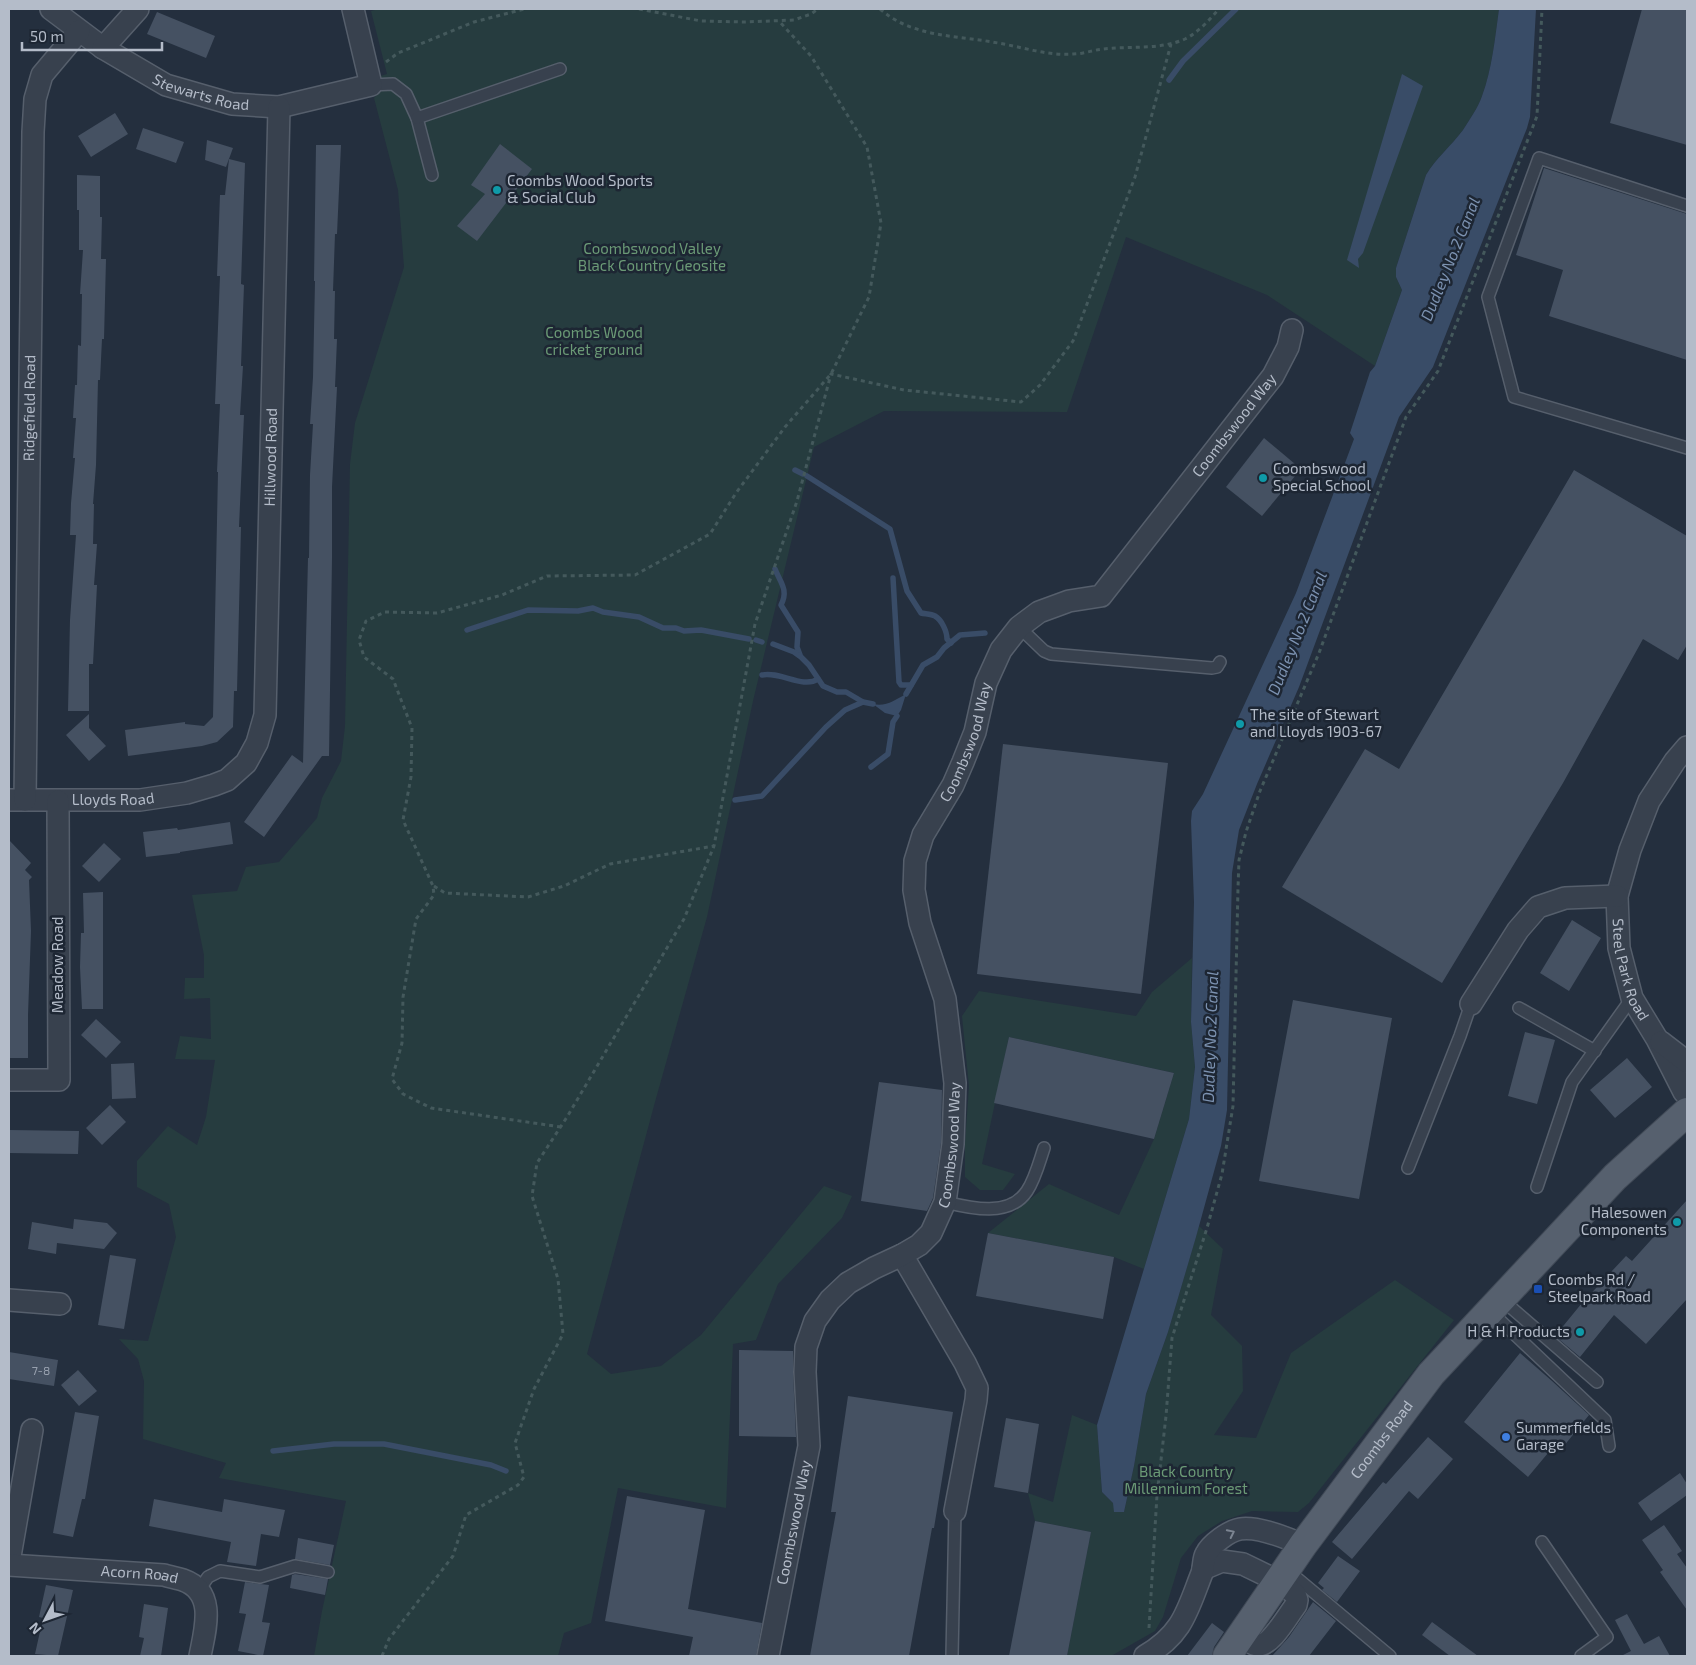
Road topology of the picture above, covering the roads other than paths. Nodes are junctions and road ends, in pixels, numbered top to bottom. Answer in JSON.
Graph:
{"nodes":[{"id":1,"x":51,"y":9,"type":"edge"},
{"id":2,"x":138,"y":9,"type":"edge"},
{"id":3,"x":353,"y":9,"type":"edge"},
{"id":4,"x":79,"y":31,"type":"junction"},
{"id":5,"x":103,"y":48,"type":"junction"},
{"id":6,"x":560,"y":69,"type":"dead end"},
{"id":7,"x":371,"y":85,"type":"junction"},
{"id":8,"x":279,"y":107,"type":"junction"},
{"id":9,"x":417,"y":118,"type":"junction"},
{"id":10,"x":432,"y":176,"type":"dead end"},
{"id":11,"x":1687,"y":206,"type":"edge"},
{"id":12,"x":1292,"y":330,"type":"dead end"},
{"id":13,"x":1687,"y":448,"type":"edge"},
{"id":14,"x":1019,"y":627,"type":"junction"},
{"id":15,"x":1220,"y":662,"type":"dead end"},
{"id":16,"x":1687,"y":747,"type":"edge"},
{"id":17,"x":214,"y":785,"type":"joint"},
{"id":18,"x":17,"y":800,"type":"edge"},
{"id":19,"x":58,"y":801,"type":"junction"},
{"id":20,"x":1617,"y":896,"type":"junction"},
{"id":21,"x":1632,"y":998,"type":"junction"},
{"id":22,"x":1471,"y":1004,"type":"joint"},
{"id":23,"x":1519,"y":1008,"type":"dead end"},
{"id":24,"x":1657,"y":1039,"type":"junction"},
{"id":25,"x":1595,"y":1051,"type":"junction"},
{"id":26,"x":1687,"y":1062,"type":"edge"},
{"id":27,"x":9,"y":1080,"type":"edge"},
{"id":28,"x":1685,"y":1110,"type":"edge"},
{"id":29,"x":1044,"y":1148,"type":"dead end"},
{"id":30,"x":1408,"y":1168,"type":"dead end"},
{"id":31,"x":1538,"y":1187,"type":"dead end"},
{"id":32,"x":944,"y":1202,"type":"junction"},
{"id":33,"x":902,"y":1255,"type":"junction"},
{"id":34,"x":9,"y":1300,"type":"edge"},
{"id":35,"x":60,"y":1304,"type":"dead end"},
{"id":36,"x":1495,"y":1304,"type":"junction"},
{"id":37,"x":1597,"y":1382,"type":"dead end"},
{"id":38,"x":32,"y":1430,"type":"dead end"},
{"id":39,"x":1609,"y":1446,"type":"dead end"},
{"id":40,"x":955,"y":1511,"type":"joint"},
{"id":41,"x":12,"y":1518,"type":"edge"},
{"id":42,"x":1542,"y":1542,"type":"dead end"},
{"id":43,"x":1303,"y":1545,"type":"junction"},
{"id":44,"x":9,"y":1562,"type":"edge"},
{"id":45,"x":9,"y":1566,"type":"edge"},
{"id":46,"x":1203,"y":1569,"type":"junction"},
{"id":47,"x":328,"y":1572,"type":"dead end"},
{"id":48,"x":1282,"y":1575,"type":"junction"},
{"id":49,"x":198,"y":1590,"type":"junction"},
{"id":50,"x":1234,"y":1646,"type":"edge"},
{"id":51,"x":1146,"y":1655,"type":"edge"},
{"id":52,"x":200,"y":1656,"type":"edge"},
{"id":53,"x":768,"y":1656,"type":"edge"},
{"id":54,"x":952,"y":1656,"type":"edge"},
{"id":55,"x":1390,"y":1656,"type":"edge"},
{"id":56,"x":1581,"y":1656,"type":"edge"}],
"edges":[{"from":1,"to":4,"type":"street","name":"Stewarts Road"},
{"from":2,"to":5,"type":"street"},
{"from":3,"to":7,"type":"street"},
{"from":4,"to":5,"type":"street","name":"Stewarts Road"},
{"from":4,"to":18,"type":"street","name":"Ridgefield Road"},
{"from":5,"to":8,"type":"street","name":"Stewarts Road"},
{"from":6,"to":9,"type":"lane"},
{"from":7,"to":8,"type":"street","name":"Stewarts Road"},
{"from":7,"to":9,"type":"lane"},
{"from":8,"to":17,"type":"street","name":"Hillwood Road"},
{"from":9,"to":10,"type":"lane"},
{"from":11,"to":13,"type":"lane"},
{"from":12,"to":14,"type":"street","name":"Coombswood Way"},
{"from":14,"to":15,"type":"lane"},
{"from":14,"to":32,"type":"street","name":"Coombswood Way"},
{"from":16,"to":20,"type":"street","name":"Steel Park Road"},
{"from":17,"to":19,"type":"street","name":"Lloyds Road"},
{"from":18,"to":19,"type":"street","name":"Lloyds Road"},
{"from":19,"to":27,"type":"street","name":"Meadow Road"},
{"from":20,"to":21,"type":"street","name":"Steel Park Road"},
{"from":20,"to":22,"type":"street","name":"Steel Park Road"},
{"from":21,"to":24,"type":"street","name":"Steel Park Road"},
{"from":21,"to":25,"type":"lane"},
{"from":22,"to":30,"type":"lane"},
{"from":23,"to":25,"type":"lane"},
{"from":24,"to":26,"type":"street","name":"Steel Park Road"},
{"from":24,"to":28,"type":"street","name":"Steel Park Road"},
{"from":25,"to":31,"type":"lane"},
{"from":28,"to":36,"type":"main road","name":"Coombs Road"},
{"from":29,"to":32,"type":"lane"},
{"from":32,"to":33,"type":"street","name":"Coombswood Way"},
{"from":33,"to":40,"type":"street"},
{"from":33,"to":53,"type":"street","name":"Coombswood Way"},
{"from":34,"to":35,"type":"street"},
{"from":36,"to":37,"type":"lane"},
{"from":36,"to":39,"type":"lane"},
{"from":36,"to":43,"type":"main road","name":"Coombs Road"},
{"from":38,"to":41,"type":"street"},
{"from":40,"to":54,"type":"lane"},
{"from":41,"to":44,"type":"street"},
{"from":42,"to":56,"type":"lane"},
{"from":46,"to":43,"type":"street","one_way":true},
{"from":43,"to":48,"type":"main road","name":"Coombs Road"},
{"from":45,"to":49,"type":"street","name":"Acorn Road"},
{"from":46,"to":48,"type":"street"},
{"from":46,"to":51,"type":"street"},
{"from":47,"to":49,"type":"lane"},
{"from":48,"to":50,"type":"main road","name":"Coombs Road"},
{"from":48,"to":55,"type":"lane"},
{"from":49,"to":52,"type":"street","name":"Acorn Road"}]}
